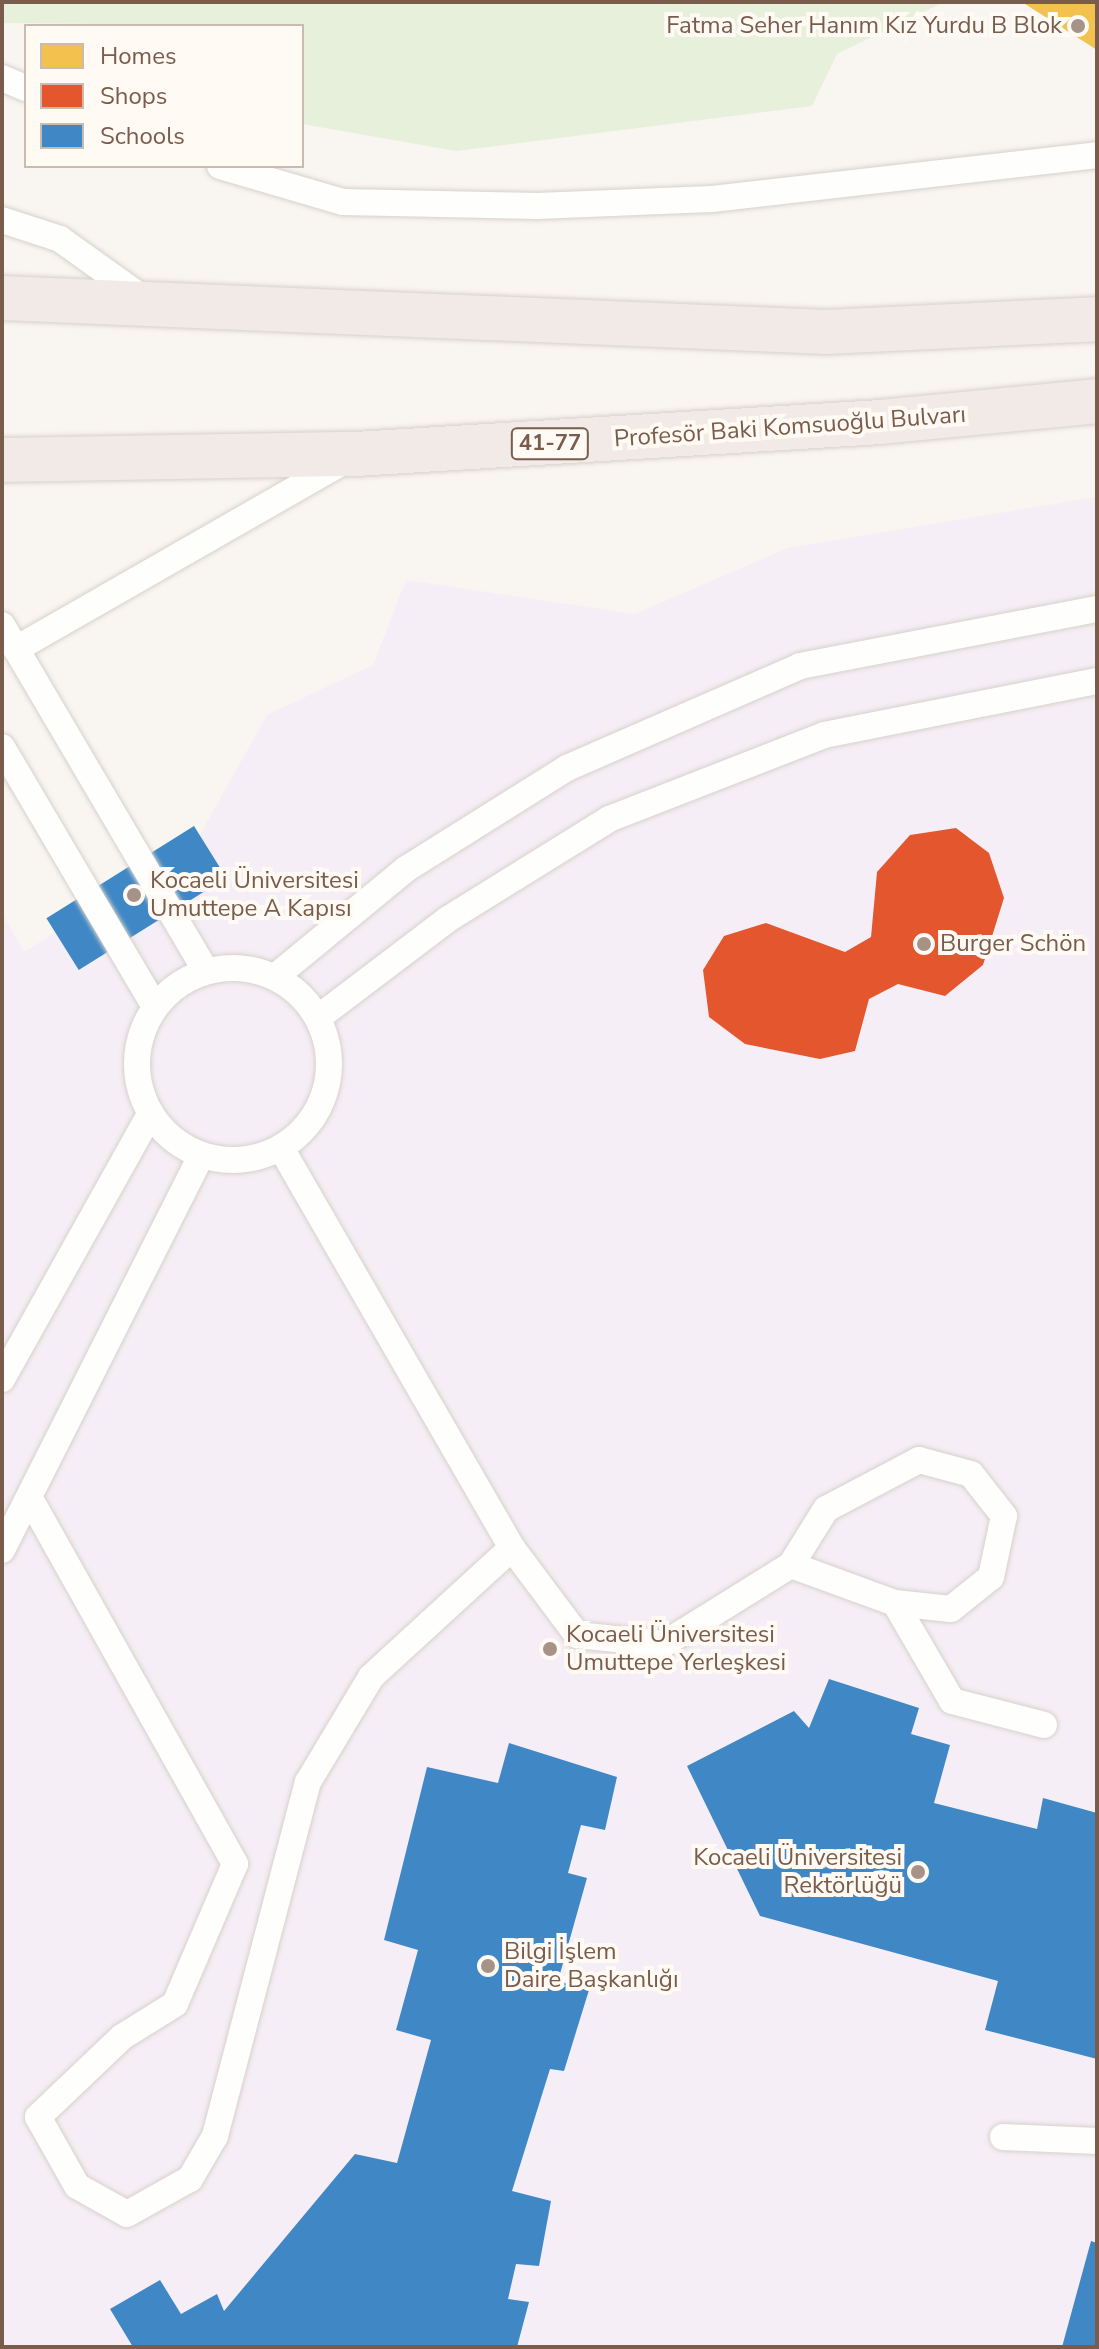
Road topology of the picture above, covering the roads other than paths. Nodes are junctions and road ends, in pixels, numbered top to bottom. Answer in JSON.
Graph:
{"nodes":[{"id":1,"x":2,"y":78,"type":"edge"},
{"id":2,"x":24,"y":87,"type":"edge"},
{"id":3,"x":1097,"y":155,"type":"edge"},
{"id":4,"x":227,"y":168,"type":"edge"},
{"id":5,"x":2,"y":220,"type":"edge"},
{"id":6,"x":2,"y":298,"type":"edge"},
{"id":7,"x":148,"y":302,"type":"junction"},
{"id":8,"x":1097,"y":319,"type":"edge"},
{"id":9,"x":1097,"y":401,"type":"edge"},
{"id":10,"x":356,"y":454,"type":"junction"},
{"id":11,"x":2,"y":460,"type":"edge"},
{"id":12,"x":1097,"y":609,"type":"edge"},
{"id":13,"x":2,"y":625,"type":"edge"},
{"id":14,"x":16,"y":649,"type":"junction"},
{"id":15,"x":1097,"y":681,"type":"edge"},
{"id":16,"x":2,"y":747,"type":"edge"},
{"id":17,"x":206,"y":971,"type":"junction"},
{"id":18,"x":275,"y":977,"type":"junction"},
{"id":19,"x":154,"y":1005,"type":"junction"},
{"id":20,"x":319,"y":1017,"type":"junction"},
{"id":21,"x":150,"y":1114,"type":"junction"},
{"id":22,"x":281,"y":1148,"type":"junction"},
{"id":23,"x":201,"y":1156,"type":"junction"},
{"id":24,"x":2,"y":1379,"type":"edge"},
{"id":25,"x":32,"y":1502,"type":"junction"},
{"id":26,"x":512,"y":1548,"type":"junction"},
{"id":27,"x":2,"y":1550,"type":"edge"},
{"id":28,"x":791,"y":1565,"type":"junction"},
{"id":29,"x":895,"y":1603,"type":"junction"},
{"id":30,"x":1044,"y":1725,"type":"dead end"},
{"id":31,"x":1003,"y":2137,"type":"dead end"},
{"id":32,"x":1097,"y":2141,"type":"edge"}],
"edges":[{"from":1,"to":2,"type":"lane"},
{"from":3,"to":4,"type":"lane"},
{"from":5,"to":7,"type":"lane"},
{"from":6,"to":7,"type":"highway"},
{"from":7,"to":8,"type":"highway"},
{"from":9,"to":10,"type":"highway","name":"Profesör Baki Komsuoğlu Bulvarı","number":"41-77"},
{"from":10,"to":11,"type":"highway","name":"Profesör Baki Komsuoğlu Bulvarı","number":"41-77"},
{"from":10,"to":14,"type":"lane"},
{"from":12,"to":18,"type":"lane"},
{"from":13,"to":14,"type":"lane"},
{"from":14,"to":17,"type":"lane"},
{"from":15,"to":20,"type":"lane"},
{"from":16,"to":19,"type":"lane"},
{"from":17,"to":18,"type":"lane"},
{"from":17,"to":19,"type":"lane"},
{"from":18,"to":20,"type":"lane"},
{"from":19,"to":21,"type":"lane"},
{"from":20,"to":22,"type":"lane"},
{"from":21,"to":23,"type":"lane"},
{"from":21,"to":24,"type":"lane"},
{"from":22,"to":23,"type":"lane"},
{"from":22,"to":26,"type":"lane"},
{"from":23,"to":25,"type":"lane"},
{"from":25,"to":26,"type":"lane"},
{"from":25,"to":27,"type":"lane"},
{"from":26,"to":28,"type":"lane"},
{"from":28,"to":29,"type":"lane"},
{"from":28,"to":29,"type":"lane"},
{"from":29,"to":30,"type":"lane"},
{"from":31,"to":32,"type":"lane"}]}
